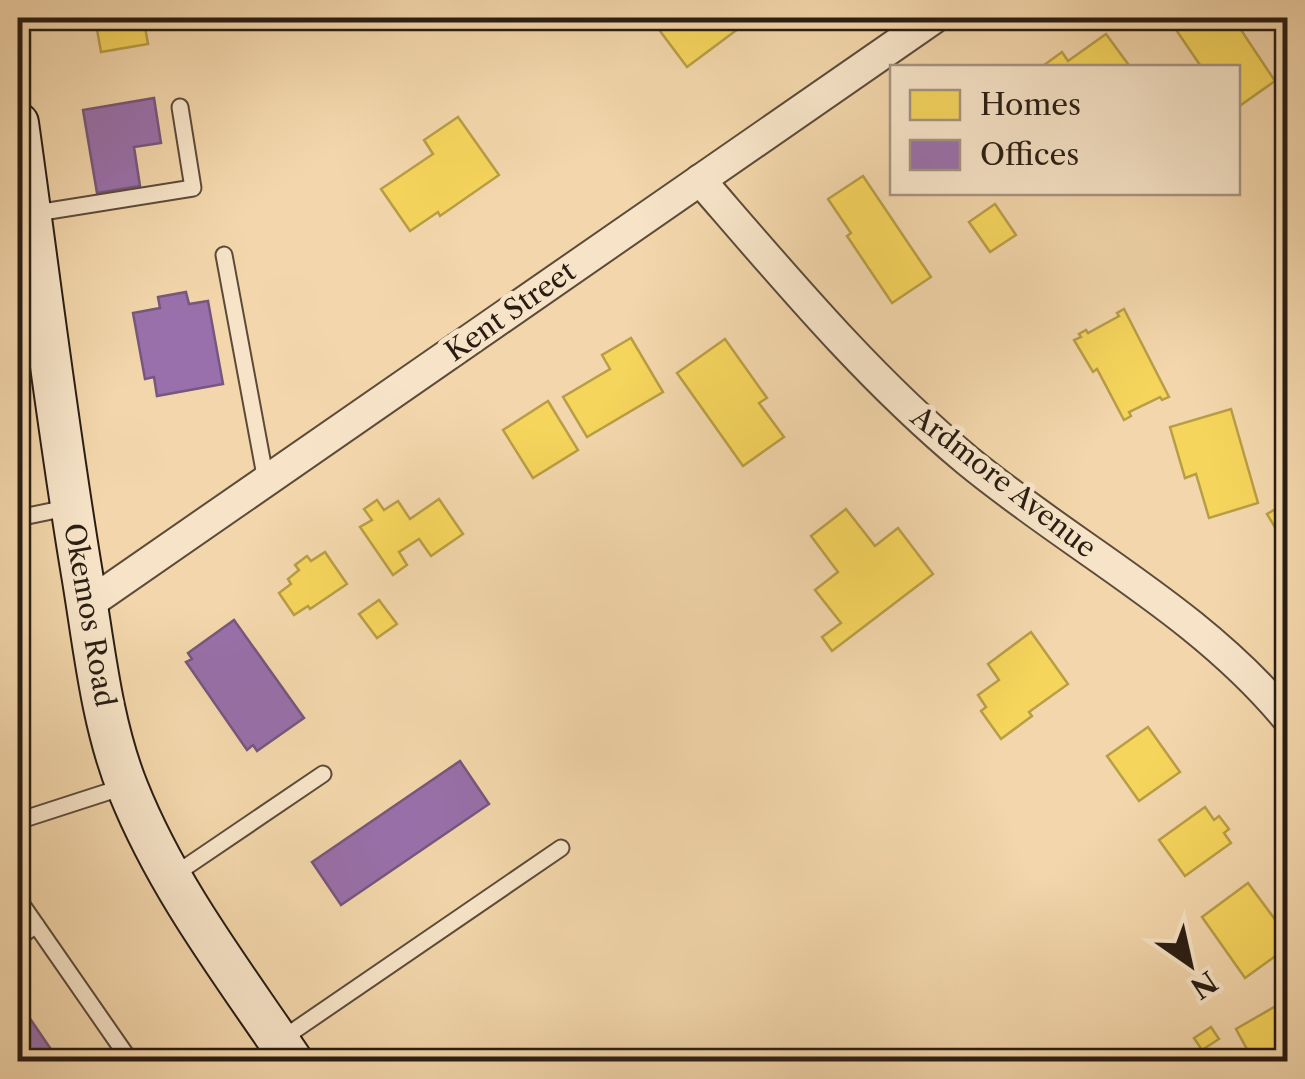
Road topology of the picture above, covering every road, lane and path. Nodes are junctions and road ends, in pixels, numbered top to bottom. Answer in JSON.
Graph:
{"nodes":[{"id":1,"x":934,"y":18,"type":"edge"},
{"id":2,"x":180,"y":107,"type":"dead end"},
{"id":3,"x":18,"y":122,"type":"edge"},
{"id":4,"x":700,"y":180,"type":"junction"},
{"id":5,"x":30,"y":214,"type":"junction"},
{"id":6,"x":224,"y":255,"type":"dead end"},
{"id":7,"x":266,"y":481,"type":"junction"},
{"id":8,"x":71,"y":507,"type":"junction"},
{"id":9,"x":18,"y":518,"type":"edge"},
{"id":10,"x":88,"y":605,"type":"junction"},
{"id":11,"x":1288,"y":719,"type":"edge"},
{"id":12,"x":323,"y":774,"type":"dead end"},
{"id":13,"x":127,"y":786,"type":"junction"},
{"id":14,"x":18,"y":821,"type":"edge"},
{"id":15,"x":561,"y":848,"type":"dead end"},
{"id":16,"x":170,"y":878,"type":"junction"},
{"id":17,"x":18,"y":900,"type":"edge"},
{"id":18,"x":36,"y":926,"type":"junction"},
{"id":19,"x":18,"y":938,"type":"edge"},
{"id":20,"x":286,"y":1051,"type":"edge"},
{"id":21,"x":129,"y":1060,"type":"edge"}],
"edges":[{"from":1,"to":4,"type":"street","name":"Kent Street"},
{"from":2,"to":5,"type":"lane"},
{"from":3,"to":5,"type":"main road","name":"Okemos Road"},
{"from":4,"to":7,"type":"street","name":"Kent Street"},
{"from":4,"to":11,"type":"street","name":"Ardmore Avenue"},
{"from":5,"to":8,"type":"main road","name":"Okemos Road"},
{"from":6,"to":7,"type":"lane"},
{"from":7,"to":10,"type":"street","name":"Kent Street"},
{"from":8,"to":9,"type":"lane"},
{"from":8,"to":10,"type":"main road","name":"Okemos Road"},
{"from":10,"to":13,"type":"main road","name":"Okemos Road"},
{"from":12,"to":16,"type":"lane"},
{"from":13,"to":14,"type":"lane"},
{"from":13,"to":16,"type":"main road","name":"Okemos Road"},
{"from":15,"to":20,"type":"lane"},
{"from":16,"to":20,"type":"main road","name":"Okemos Road"},
{"from":17,"to":18,"type":"lane"},
{"from":18,"to":19,"type":"lane"},
{"from":18,"to":21,"type":"lane"}]}
